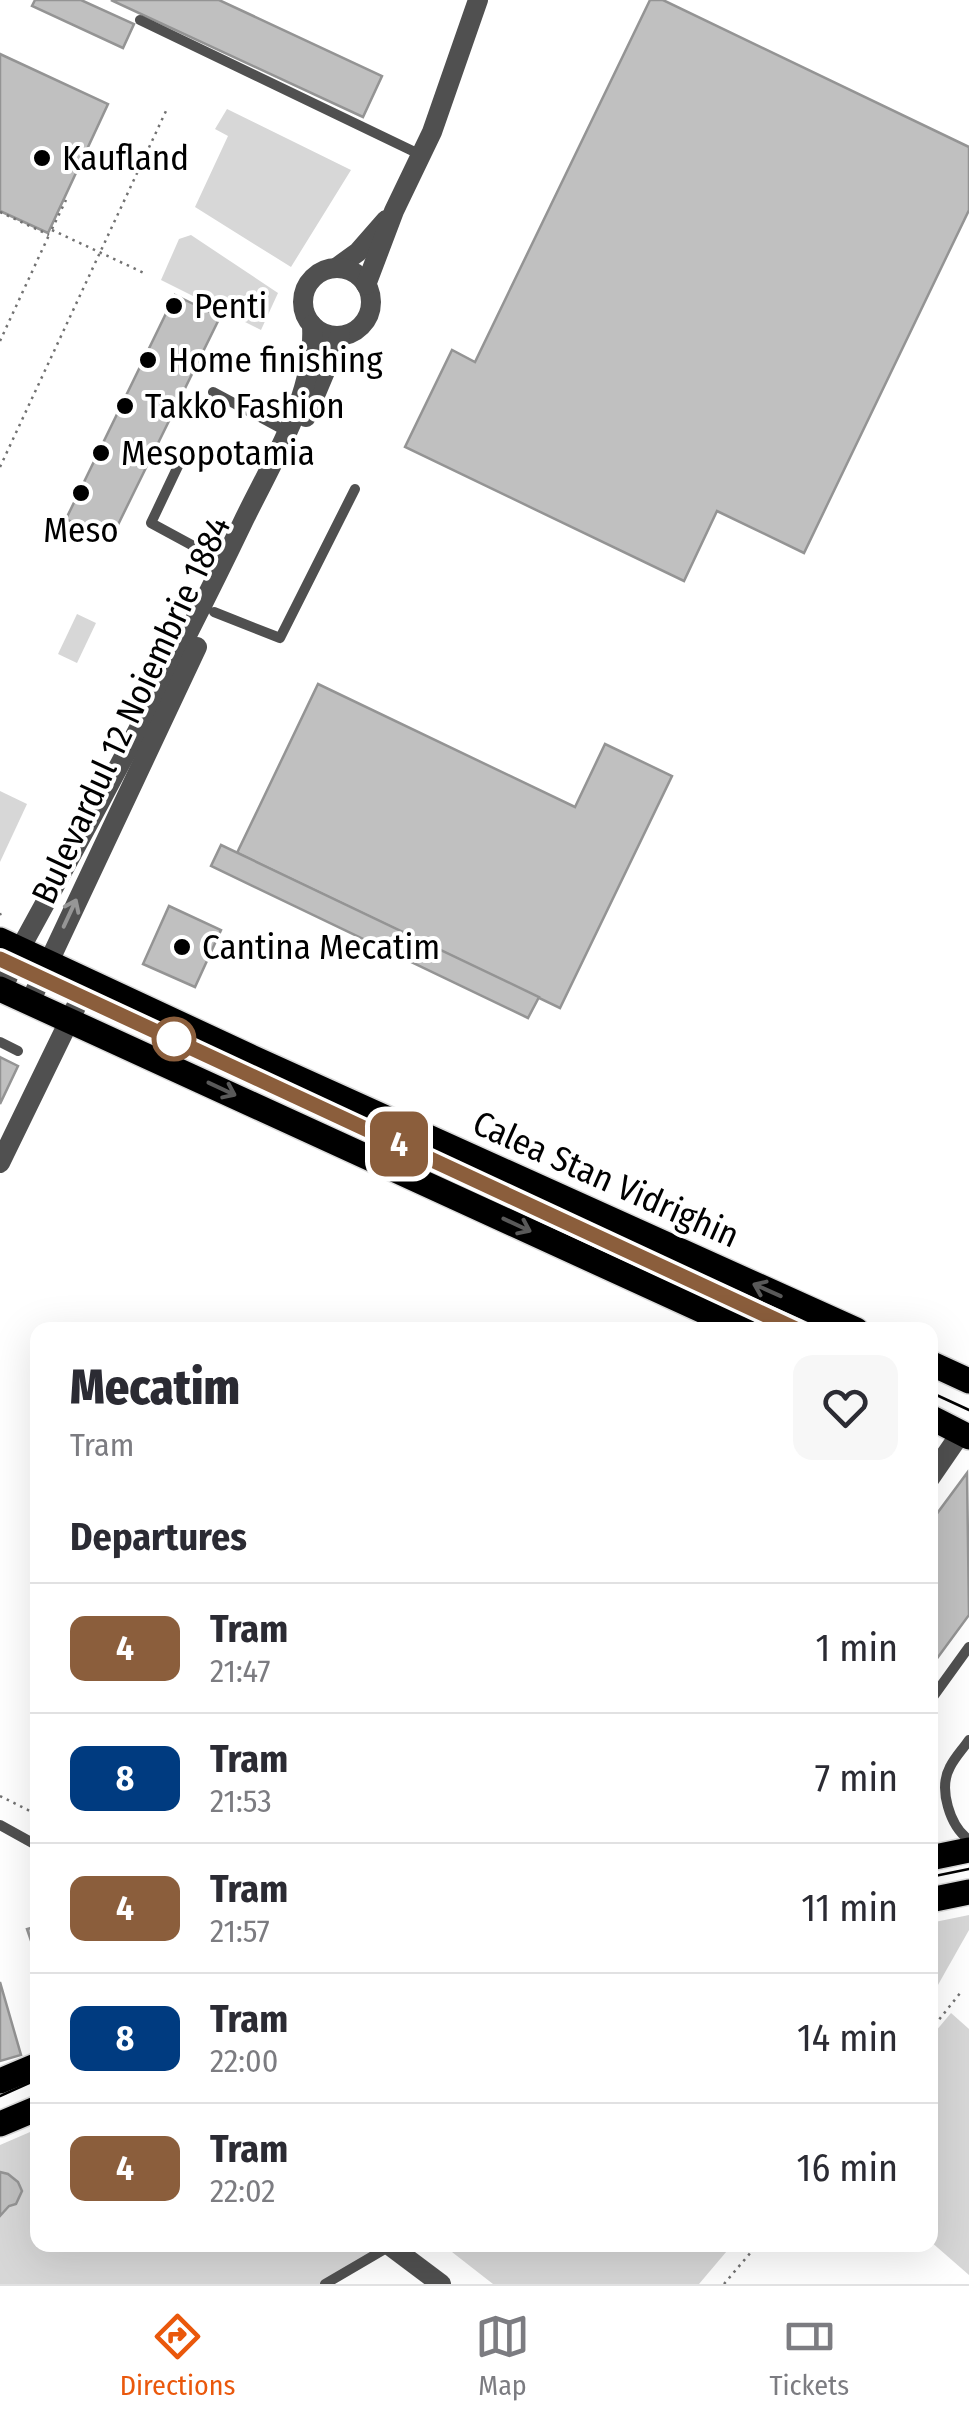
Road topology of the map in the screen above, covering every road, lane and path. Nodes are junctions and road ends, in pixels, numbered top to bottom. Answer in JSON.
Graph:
{"nodes":[{"id":1,"x":478,"y":0,"type":"edge"},
{"id":2,"x":140,"y":20,"type":"dead end"},
{"id":3,"x":166,"y":111,"type":"dead end"},
{"id":4,"x":422,"y":156,"type":"junction"},
{"id":5,"x":66,"y":200,"type":"dead end"},
{"id":6,"x":394,"y":211,"type":"junction"},
{"id":7,"x":0,"y":212,"type":"edge"},
{"id":8,"x":51,"y":232,"type":"junction"},
{"id":9,"x":100,"y":252,"type":"junction"},
{"id":10,"x":336,"y":268,"type":"junction"},
{"id":11,"x":144,"y":272,"type":"dead end"},
{"id":12,"x":366,"y":285,"type":"junction"},
{"id":13,"x":312,"y":325,"type":"junction"},
{"id":14,"x":340,"y":336,"type":"junction"},
{"id":15,"x":0,"y":341,"type":"edge"},
{"id":16,"x":213,"y":392,"type":"dead end"},
{"id":17,"x":286,"y":431,"type":"junction"},
{"id":18,"x":179,"y":464,"type":"dead end"},
{"id":19,"x":0,"y":467,"type":"edge"},
{"id":20,"x":354,"y":488,"type":"dead end"},
{"id":21,"x":224,"y":562,"type":"junction"},
{"id":22,"x":214,"y":612,"type":"junction"},
{"id":23,"x":5,"y":930,"type":"edge"},
{"id":24,"x":48,"y":962,"type":"junction"},
{"id":25,"x":88,"y":982,"type":"junction"},
{"id":26,"x":1,"y":989,"type":"edge"},
{"id":27,"x":30,"y":1002,"type":"junction"},
{"id":28,"x":70,"y":1020,"type":"junction"},
{"id":29,"x":0,"y":1042,"type":"edge"},
{"id":30,"x":18,"y":1052,"type":"dead end"},
{"id":31,"x":0,"y":1163,"type":"edge"},
{"id":32,"x":728,"y":1322,"type":"edge"},
{"id":33,"x":838,"y":1322,"type":"edge"},
{"id":34,"x":938,"y":1366,"type":"edge"},
{"id":35,"x":969,"y":1380,"type":"edge"},
{"id":36,"x":938,"y":1422,"type":"edge"},
{"id":37,"x":965,"y":1435,"type":"edge"},
{"id":38,"x":938,"y":1468,"type":"edge"},
{"id":39,"x":969,"y":1647,"type":"edge"},
{"id":40,"x":938,"y":1691,"type":"edge"},
{"id":41,"x":969,"y":1740,"type":"edge"},
{"id":42,"x":0,"y":1796,"type":"edge"},
{"id":43,"x":30,"y":1811,"type":"edge"},
{"id":44,"x":0,"y":1826,"type":"edge"},
{"id":45,"x":969,"y":1840,"type":"edge"},
{"id":46,"x":30,"y":1842,"type":"edge"},
{"id":47,"x":969,"y":1850,"type":"edge"},
{"id":48,"x":938,"y":1856,"type":"edge"},
{"id":49,"x":969,"y":1892,"type":"edge"},
{"id":50,"x":938,"y":1898,"type":"edge"},
{"id":51,"x":961,"y":1992,"type":"dead end"},
{"id":52,"x":938,"y":2021,"type":"edge"},
{"id":53,"x":30,"y":2069,"type":"edge"},
{"id":54,"x":0,"y":2081,"type":"edge"},
{"id":55,"x":30,"y":2111,"type":"edge"},
{"id":56,"x":0,"y":2124,"type":"edge"},
{"id":57,"x":380,"y":2252,"type":"edge"},
{"id":58,"x":398,"y":2252,"type":"edge"},
{"id":59,"x":751,"y":2252,"type":"edge"},
{"id":60,"x":325,"y":2284,"type":"edge"},
{"id":61,"x":441,"y":2284,"type":"edge"},
{"id":62,"x":724,"y":2284,"type":"edge"}],
"edges":[{"from":1,"to":4,"type":"street"},
{"from":2,"to":4,"type":"lane"},
{"from":3,"to":9,"type":"path"},
{"from":4,"to":6,"type":"street"},
{"from":5,"to":8,"type":"path"},
{"from":6,"to":10,"type":"street"},
{"from":6,"to":12,"type":"street"},
{"from":7,"to":8,"type":"path"},
{"from":8,"to":9,"type":"path"},
{"from":8,"to":15,"type":"path"},
{"from":9,"to":11,"type":"path"},
{"from":9,"to":19,"type":"path"},
{"from":10,"to":12,"type":"street"},
{"from":10,"to":13,"type":"street"},
{"from":12,"to":14,"type":"street"},
{"from":13,"to":14,"type":"street"},
{"from":13,"to":17,"type":"street","name":"Bulevardul 12 Noiembrie 1884"},
{"from":14,"to":22,"type":"street","name":"Bulevardul 12 Noiembrie 1884"},
{"from":16,"to":17,"type":"lane"},
{"from":17,"to":21,"type":"street","name":"Bulevardul 12 Noiembrie 1884"},
{"from":18,"to":21,"type":"lane"},
{"from":20,"to":22,"type":"lane"},
{"from":21,"to":23,"type":"street","name":"Bulevardul 12 Noiembrie 1884"},
{"from":24,"to":22,"type":"street","name":"Bulevardul 12 Noiembrie 1884","one_way":true},
{"from":23,"to":24,"type":"main road","name":"Calea Stan Vidrighin"},
{"from":23,"to":26,"type":"street","name":"Bulevardul 12 Noiembrie 1884"},
{"from":24,"to":25,"type":"main road","name":"Calea Stan Vidrighin"},
{"from":24,"to":27,"type":"street","name":"Bulevardul 12 Noiembrie 1884"},
{"from":25,"to":28,"type":"street"},
{"from":33,"to":25,"type":"main road","name":"Calea Stan Vidrighin","one_way":true},
{"from":26,"to":27,"type":"main road"},
{"from":27,"to":28,"type":"main road"},
{"from":28,"to":31,"type":"street"},
{"from":28,"to":32,"type":"main road","one_way":true},
{"from":29,"to":30,"type":"lane"},
{"from":34,"to":35,"type":"main road"},
{"from":36,"to":37,"type":"main road"},
{"from":37,"to":38,"type":"street"},
{"from":39,"to":40,"type":"lane"},
{"from":41,"to":45,"type":"lane"},
{"from":42,"to":43,"type":"path"},
{"from":44,"to":46,"type":"lane"},
{"from":47,"to":48,"type":"main road"},
{"from":49,"to":50,"type":"main road"},
{"from":51,"to":52,"type":"path"},
{"from":53,"to":54,"type":"main road"},
{"from":55,"to":56,"type":"main road"},
{"from":57,"to":60,"type":"lane"},
{"from":58,"to":61,"type":"street"},
{"from":59,"to":62,"type":"path"}]}
